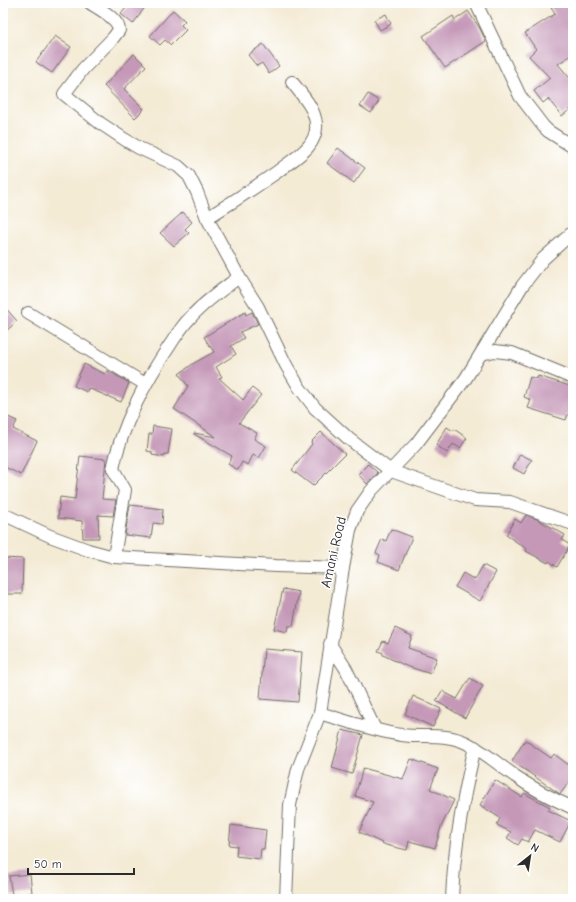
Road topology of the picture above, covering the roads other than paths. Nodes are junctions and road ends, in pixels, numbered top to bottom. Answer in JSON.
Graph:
{"nodes":[{"id":1,"x":90,"y":3,"type":"edge"},
{"id":2,"x":476,"y":3,"type":"edge"},
{"id":3,"x":292,"y":82,"type":"dead end"},
{"id":4,"x":573,"y":147,"type":"edge"},
{"id":5,"x":208,"y":218,"type":"junction"},
{"id":6,"x":573,"y":232,"type":"edge"},
{"id":7,"x":239,"y":277,"type":"junction"},
{"id":8,"x":28,"y":313,"type":"dead end"},
{"id":9,"x":482,"y":354,"type":"junction"},
{"id":10,"x":573,"y":378,"type":"edge"},
{"id":11,"x":145,"y":384,"type":"junction"},
{"id":12,"x":391,"y":471,"type":"junction"},
{"id":13,"x":3,"y":514,"type":"edge"},
{"id":14,"x":573,"y":524,"type":"edge"},
{"id":15,"x":114,"y":557,"type":"junction"},
{"id":16,"x":343,"y":568,"type":"junction"},
{"id":17,"x":330,"y":644,"type":"junction"},
{"id":18,"x":320,"y":713,"type":"junction"},
{"id":19,"x":374,"y":729,"type":"junction"},
{"id":20,"x":475,"y":747,"type":"junction"},
{"id":21,"x":573,"y":808,"type":"edge"},
{"id":22,"x":286,"y":899,"type":"edge"},
{"id":23,"x":452,"y":899,"type":"edge"}],
"edges":[{"from":1,"to":5,"type":"street"},
{"from":2,"to":4,"type":"street"},
{"from":3,"to":5,"type":"street"},
{"from":5,"to":7,"type":"street"},
{"from":6,"to":9,"type":"street","name":"Amani Road"},
{"from":7,"to":11,"type":"street"},
{"from":7,"to":12,"type":"street"},
{"from":8,"to":11,"type":"street"},
{"from":9,"to":10,"type":"street"},
{"from":9,"to":12,"type":"street","name":"Amani Road"},
{"from":11,"to":15,"type":"street"},
{"from":12,"to":14,"type":"street"},
{"from":12,"to":16,"type":"street","name":"Amani Road"},
{"from":13,"to":15,"type":"street"},
{"from":15,"to":16,"type":"street"},
{"from":16,"to":17,"type":"street","name":"Amani Road"},
{"from":17,"to":18,"type":"street","name":"Amani Road"},
{"from":17,"to":19,"type":"street"},
{"from":18,"to":19,"type":"street"},
{"from":18,"to":22,"type":"street","name":"Amani Road"},
{"from":19,"to":20,"type":"street"},
{"from":20,"to":21,"type":"street"},
{"from":20,"to":23,"type":"street"}]}
